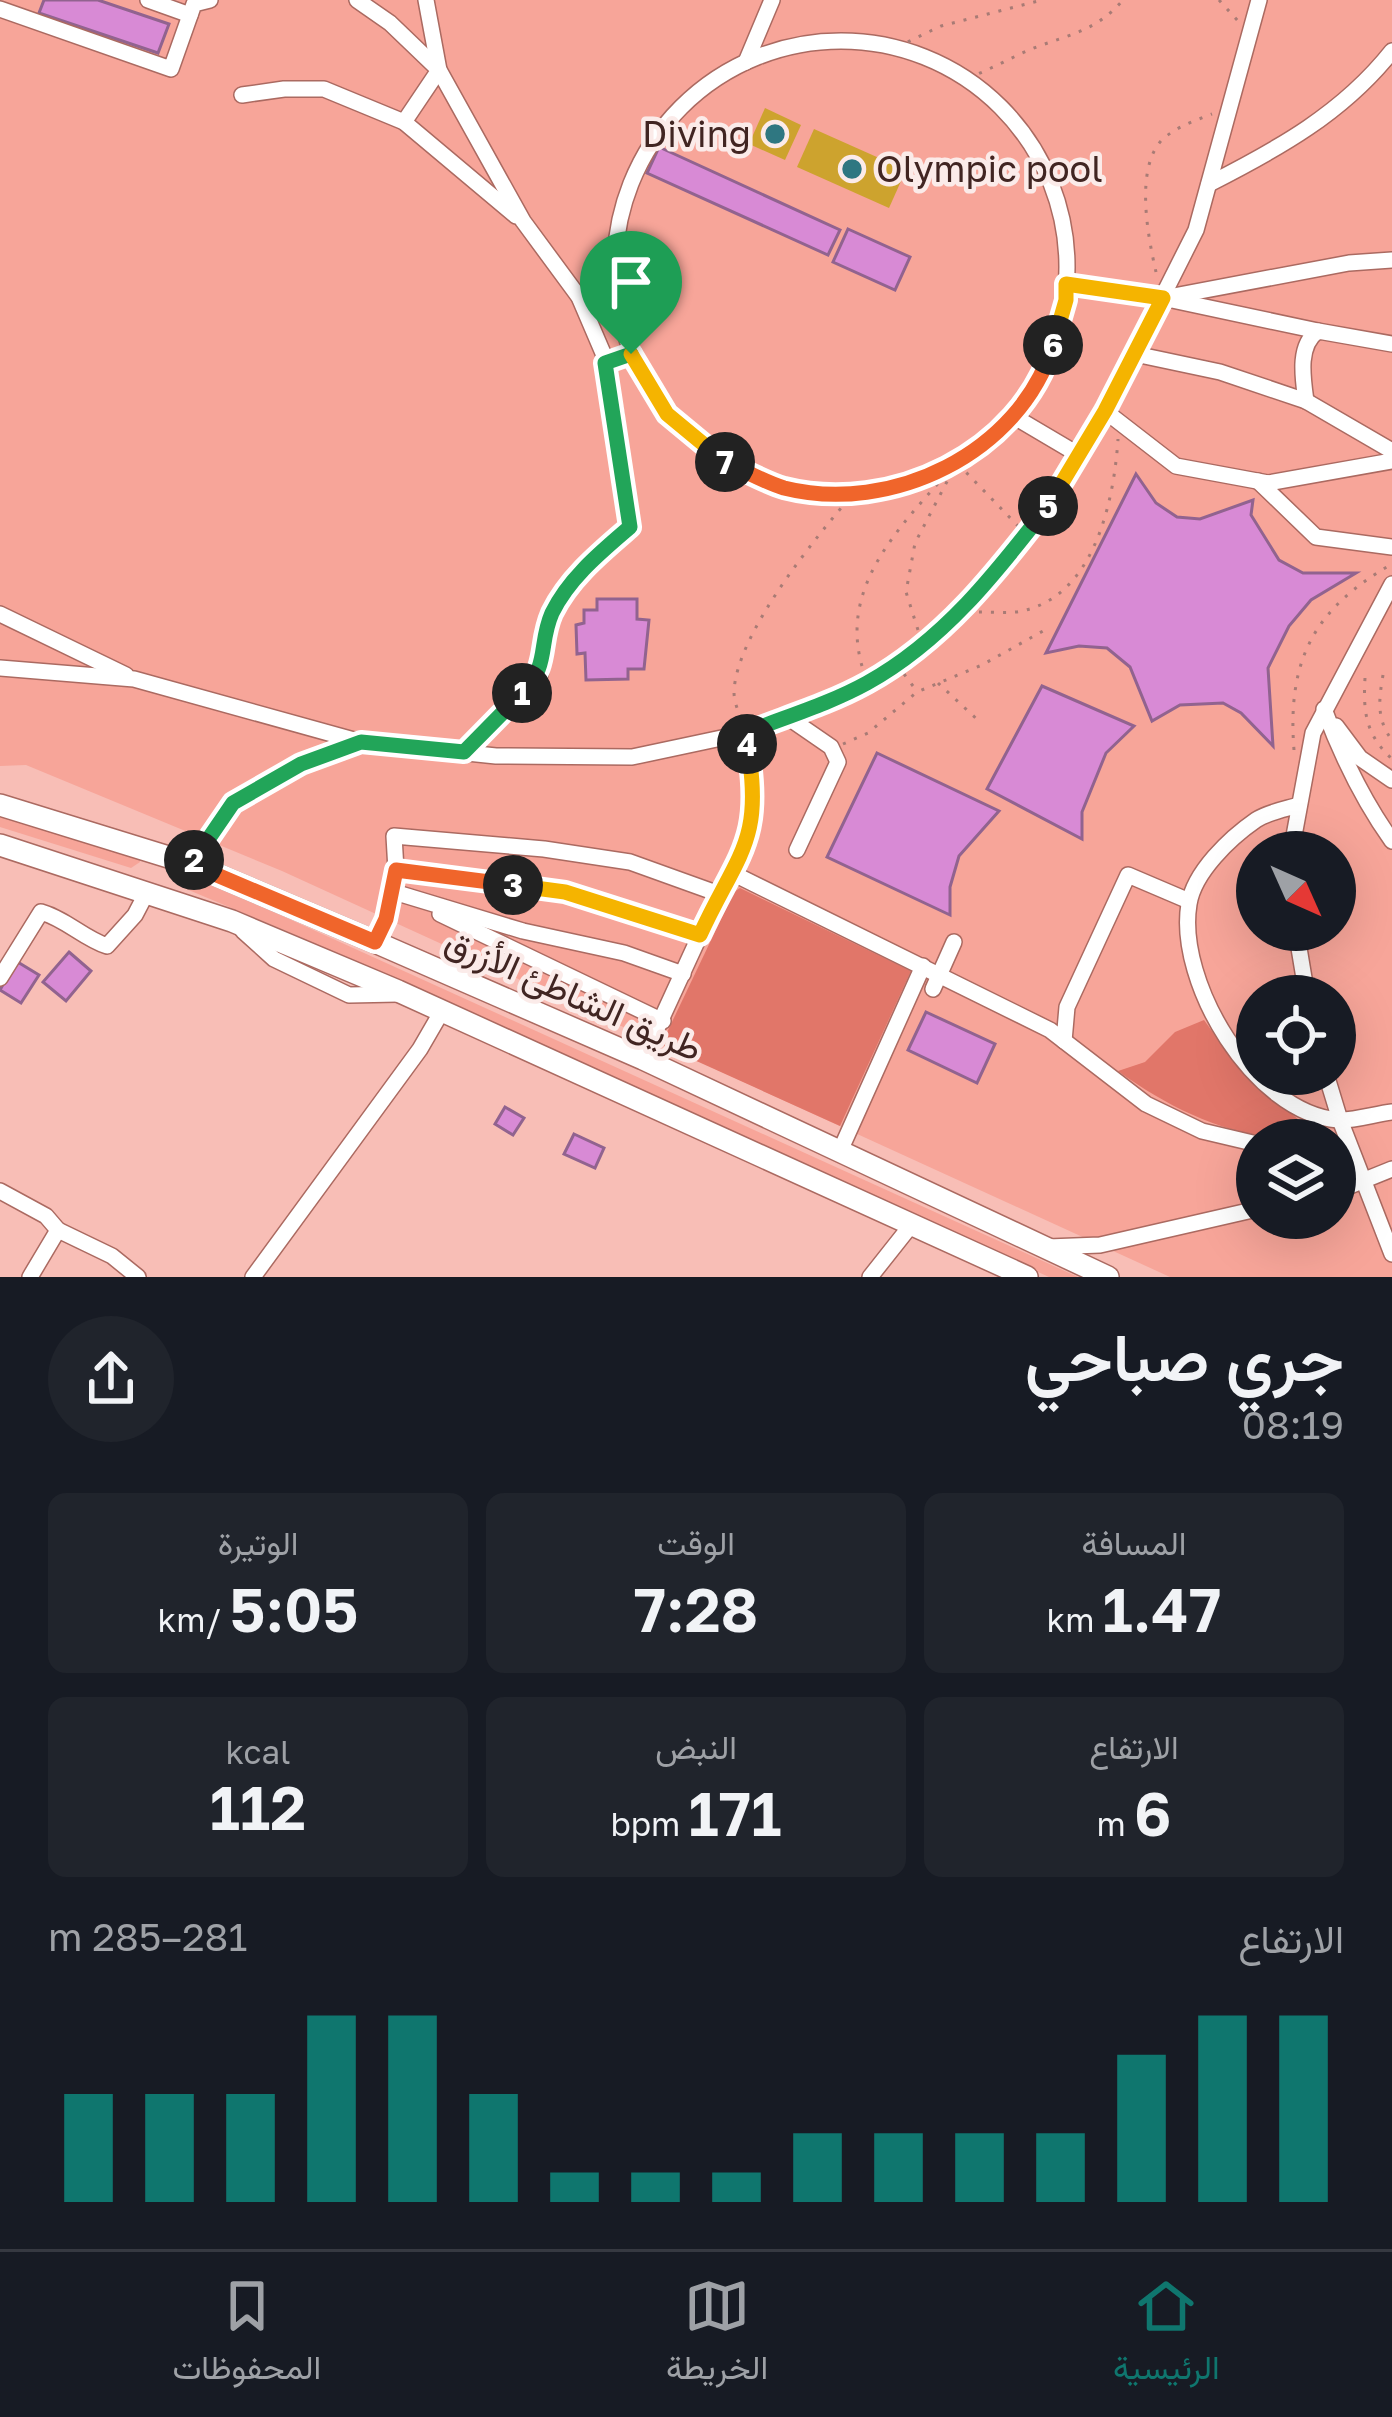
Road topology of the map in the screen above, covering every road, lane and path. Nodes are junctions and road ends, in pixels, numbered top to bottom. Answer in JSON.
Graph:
{"nodes":[{"id":1,"x":148,"y":0,"type":"edge"},
{"id":2,"x":210,"y":0,"type":"edge"},
{"id":3,"x":357,"y":0,"type":"edge"},
{"id":4,"x":427,"y":0,"type":"edge"},
{"id":5,"x":772,"y":0,"type":"edge"},
{"id":6,"x":1042,"y":0,"type":"edge"},
{"id":7,"x":1123,"y":0,"type":"edge"},
{"id":8,"x":1219,"y":0,"type":"edge"},
{"id":9,"x":1258,"y":0,"type":"edge"},
{"id":10,"x":0,"y":9,"type":"edge"},
{"id":11,"x":190,"y":15,"type":"junction"},
{"id":12,"x":1251,"y":32,"type":"junction"},
{"id":13,"x":897,"y":47,"type":"junction"},
{"id":14,"x":1392,"y":51,"type":"edge"},
{"id":15,"x":746,"y":62,"type":"junction"},
{"id":16,"x":439,"y":70,"type":"junction"},
{"id":17,"x":968,"y":78,"type":"junction"},
{"id":18,"x":242,"y":95,"type":"dead end"},
{"id":19,"x":1231,"y":107,"type":"junction"},
{"id":20,"x":404,"y":122,"type":"junction"},
{"id":21,"x":1209,"y":184,"type":"junction"},
{"id":22,"x":523,"y":221,"type":"junction"},
{"id":23,"x":1392,"y":260,"type":"edge"},
{"id":24,"x":1066,"y":284,"type":"junction"},
{"id":25,"x":615,"y":285,"type":"junction"},
{"id":26,"x":579,"y":297,"type":"junction"},
{"id":27,"x":1163,"y":298,"type":"junction"},
{"id":28,"x":1318,"y":331,"type":"junction"},
{"id":29,"x":1392,"y":344,"type":"edge"},
{"id":30,"x":631,"y":354,"type":"junction"},
{"id":31,"x":1136,"y":354,"type":"junction"},
{"id":32,"x":605,"y":363,"type":"junction"},
{"id":33,"x":1306,"y":401,"type":"junction"},
{"id":34,"x":1105,"y":411,"type":"junction"},
{"id":35,"x":1013,"y":416,"type":"junction"},
{"id":36,"x":1120,"y":422,"type":"junction"},
{"id":37,"x":1392,"y":451,"type":"edge"},
{"id":38,"x":1079,"y":455,"type":"junction"},
{"id":39,"x":1392,"y":460,"type":"edge"},
{"id":40,"x":957,"y":462,"type":"junction"},
{"id":41,"x":1258,"y":481,"type":"junction"},
{"id":42,"x":854,"y":494,"type":"junction"},
{"id":43,"x":1026,"y":534,"type":"junction"},
{"id":44,"x":1392,"y":547,"type":"edge"},
{"id":45,"x":1392,"y":564,"type":"edge"},
{"id":46,"x":1392,"y":584,"type":"edge"},
{"id":47,"x":959,"y":611,"type":"junction"},
{"id":48,"x":0,"y":614,"type":"edge"},
{"id":49,"x":1043,"y":631,"type":"dead end"},
{"id":50,"x":922,"y":644,"type":"junction"},
{"id":51,"x":895,"y":663,"type":"junction"},
{"id":52,"x":0,"y":668,"type":"edge"},
{"id":53,"x":1383,"y":675,"type":"dead end"},
{"id":54,"x":1365,"y":678,"type":"dead end"},
{"id":55,"x":134,"y":679,"type":"junction"},
{"id":56,"x":867,"y":683,"type":"junction"},
{"id":57,"x":938,"y":683,"type":"junction"},
{"id":58,"x":917,"y":692,"type":"junction"},
{"id":59,"x":1324,"y":709,"type":"junction"},
{"id":60,"x":787,"y":716,"type":"junction"},
{"id":61,"x":981,"y":723,"type":"dead end"},
{"id":62,"x":745,"y":733,"type":"junction"},
{"id":63,"x":1392,"y":740,"type":"edge"},
{"id":64,"x":361,"y":742,"type":"junction"},
{"id":65,"x":831,"y":747,"type":"junction"},
{"id":66,"x":464,"y":752,"type":"junction"},
{"id":67,"x":1392,"y":759,"type":"edge"},
{"id":68,"x":1295,"y":762,"type":"dead end"},
{"id":69,"x":1392,"y":780,"type":"edge"},
{"id":70,"x":0,"y":805,"type":"edge"},
{"id":71,"x":1299,"y":805,"type":"junction"},
{"id":72,"x":1295,"y":831,"type":"edge"},
{"id":73,"x":1392,"y":841,"type":"edge"},
{"id":74,"x":0,"y":844,"type":"edge"},
{"id":75,"x":797,"y":850,"type":"dead end"},
{"id":76,"x":191,"y":864,"type":"junction"},
{"id":77,"x":396,"y":870,"type":"junction"},
{"id":78,"x":734,"y":874,"type":"junction"},
{"id":79,"x":146,"y":892,"type":"junction"},
{"id":80,"x":394,"y":892,"type":"junction"},
{"id":81,"x":719,"y":894,"type":"junction"},
{"id":82,"x":1189,"y":901,"type":"junction"},
{"id":83,"x":700,"y":935,"type":"junction"},
{"id":84,"x":375,"y":942,"type":"junction"},
{"id":85,"x":953,"y":942,"type":"dead end"},
{"id":86,"x":923,"y":966,"type":"junction"},
{"id":87,"x":683,"y":974,"type":"junction"},
{"id":88,"x":0,"y":978,"type":"edge"},
{"id":89,"x":936,"y":981,"type":"junction"},
{"id":90,"x":442,"y":1011,"type":"junction"},
{"id":91,"x":664,"y":1022,"type":"junction"},
{"id":92,"x":1064,"y":1041,"type":"junction"},
{"id":93,"x":643,"y":1059,"type":"junction"},
{"id":94,"x":1392,"y":1112,"type":"edge"},
{"id":95,"x":1336,"y":1119,"type":"edge"},
{"id":96,"x":1346,"y":1119,"type":"edge"},
{"id":97,"x":1236,"y":1139,"type":"edge"},
{"id":98,"x":840,"y":1151,"type":"junction"},
{"id":99,"x":1356,"y":1163,"type":"edge"},
{"id":100,"x":1392,"y":1169,"type":"edge"},
{"id":101,"x":1356,"y":1177,"type":"edge"},
{"id":102,"x":1362,"y":1179,"type":"junction"},
{"id":103,"x":1356,"y":1182,"type":"edge"},
{"id":104,"x":0,"y":1191,"type":"edge"},
{"id":105,"x":1236,"y":1214,"type":"edge"},
{"id":106,"x":912,"y":1225,"type":"junction"},
{"id":107,"x":58,"y":1230,"type":"junction"},
{"id":108,"x":1046,"y":1247,"type":"junction"},
{"id":109,"x":1392,"y":1255,"type":"edge"},
{"id":110,"x":30,"y":1277,"type":"edge"},
{"id":111,"x":138,"y":1277,"type":"edge"},
{"id":112,"x":253,"y":1277,"type":"edge"},
{"id":113,"x":870,"y":1277,"type":"edge"},
{"id":114,"x":1027,"y":1277,"type":"edge"},
{"id":115,"x":1108,"y":1277,"type":"edge"}],
"edges":[{"from":1,"to":11,"type":"street"},
{"from":2,"to":11,"type":"street"},
{"from":3,"to":16,"type":"street"},
{"from":4,"to":16,"type":"street"},
{"from":5,"to":15,"type":"street"},
{"from":6,"to":13,"type":"path"},
{"from":7,"to":17,"type":"path"},
{"from":8,"to":12,"type":"path"},
{"from":9,"to":12,"type":"street"},
{"from":10,"to":11,"type":"street"},
{"from":12,"to":19,"type":"street"},
{"from":13,"to":15,"type":"street"},
{"from":13,"to":17,"type":"street"},
{"from":14,"to":21,"type":"street"},
{"from":15,"to":25,"type":"street"},
{"from":16,"to":20,"type":"street"},
{"from":16,"to":22,"type":"street"},
{"from":17,"to":24,"type":"street"},
{"from":18,"to":20,"type":"street"},
{"from":19,"to":21,"type":"street"},
{"from":19,"to":27,"type":"path"},
{"from":20,"to":22,"type":"street"},
{"from":21,"to":27,"type":"street"},
{"from":22,"to":26,"type":"street"},
{"from":23,"to":27,"type":"street"},
{"from":24,"to":27,"type":"path"},
{"from":24,"to":35,"type":"street"},
{"from":25,"to":26,"type":"street"},
{"from":25,"to":30,"type":"street"},
{"from":26,"to":32,"type":"street"},
{"from":27,"to":28,"type":"street"},
{"from":27,"to":31,"type":"street"},
{"from":28,"to":29,"type":"street"},
{"from":28,"to":33,"type":"street"},
{"from":30,"to":32,"type":"street"},
{"from":30,"to":42,"type":"street"},
{"from":31,"to":33,"type":"street"},
{"from":31,"to":34,"type":"street"},
{"from":32,"to":66,"type":"street"},
{"from":33,"to":37,"type":"street"},
{"from":34,"to":36,"type":"street"},
{"from":34,"to":38,"type":"street"},
{"from":35,"to":38,"type":"street"},
{"from":35,"to":40,"type":"street"},
{"from":36,"to":41,"type":"street"},
{"from":36,"to":47,"type":"path"},
{"from":38,"to":43,"type":"street"},
{"from":39,"to":41,"type":"street"},
{"from":40,"to":42,"type":"street"},
{"from":40,"to":43,"type":"path"},
{"from":40,"to":50,"type":"path"},
{"from":40,"to":56,"type":"path"},
{"from":41,"to":44,"type":"street"},
{"from":42,"to":62,"type":"path"},
{"from":43,"to":47,"type":"street"},
{"from":45,"to":68,"type":"path"},
{"from":46,"to":59,"type":"street"},
{"from":47,"to":50,"type":"street"},
{"from":48,"to":55,"type":"street"},
{"from":49,"to":57,"type":"path"},
{"from":50,"to":51,"type":"street"},
{"from":51,"to":56,"type":"street"},
{"from":51,"to":58,"type":"path"},
{"from":52,"to":55,"type":"street"},
{"from":53,"to":63,"type":"path"},
{"from":54,"to":67,"type":"path"},
{"from":55,"to":64,"type":"street"},
{"from":56,"to":60,"type":"street"},
{"from":57,"to":58,"type":"path"},
{"from":57,"to":61,"type":"path"},
{"from":58,"to":65,"type":"path"},
{"from":59,"to":69,"type":"street"},
{"from":59,"to":71,"type":"street"},
{"from":59,"to":73,"type":"street"},
{"from":60,"to":62,"type":"street"},
{"from":60,"to":65,"type":"street"},
{"from":62,"to":66,"type":"street"},
{"from":62,"to":78,"type":"street"},
{"from":64,"to":66,"type":"street"},
{"from":64,"to":76,"type":"street"},
{"from":65,"to":75,"type":"street"},
{"from":70,"to":76,"type":"main road","name":"طريق الشاطئ الأزرق"},
{"from":71,"to":72,"type":"street"},
{"from":71,"to":82,"type":"street"},
{"from":74,"to":79,"type":"main road","name":"طريق الشاطئ الأزرق"},
{"from":76,"to":84,"type":"main road","name":"طريق الشاطئ الأزرق"},
{"from":77,"to":80,"type":"street"},
{"from":77,"to":81,"type":"street"},
{"from":77,"to":83,"type":"street"},
{"from":78,"to":81,"type":"street"},
{"from":78,"to":86,"type":"street"},
{"from":79,"to":88,"type":"street"},
{"from":79,"to":90,"type":"main road","name":"طريق الشاطئ الأزرق"},
{"from":80,"to":84,"type":"street"},
{"from":80,"to":87,"type":"street"},
{"from":80,"to":91,"type":"street"},
{"from":81,"to":83,"type":"street"},
{"from":82,"to":92,"type":"street"},
{"from":82,"to":95,"type":"street"},
{"from":83,"to":87,"type":"street"},
{"from":84,"to":93,"type":"main road","name":"طريق الشاطئ الأزرق"},
{"from":85,"to":89,"type":"street"},
{"from":86,"to":89,"type":"street"},
{"from":86,"to":98,"type":"street"},
{"from":87,"to":91,"type":"street"},
{"from":89,"to":92,"type":"street"},
{"from":90,"to":106,"type":"main road","name":"طريق الشاطئ الأزرق"},
{"from":90,"to":112,"type":"street"},
{"from":91,"to":93,"type":"street"},
{"from":92,"to":97,"type":"street"},
{"from":93,"to":98,"type":"main road","name":"طريق الشاطئ الأزرق"},
{"from":94,"to":96,"type":"street"},
{"from":98,"to":108,"type":"main road","name":"طريق الشاطئ الأزرق"},
{"from":99,"to":102,"type":"street"},
{"from":100,"to":102,"type":"street"},
{"from":101,"to":102,"type":"street"},
{"from":102,"to":103,"type":"street"},
{"from":102,"to":109,"type":"street"},
{"from":104,"to":107,"type":"street"},
{"from":105,"to":108,"type":"street"},
{"from":106,"to":113,"type":"street"},
{"from":106,"to":114,"type":"main road","name":"طريق الشاطئ الأزرق"},
{"from":107,"to":110,"type":"street"},
{"from":107,"to":111,"type":"street"},
{"from":108,"to":115,"type":"main road","name":"طريق الشاطئ الأزرق"}]}
